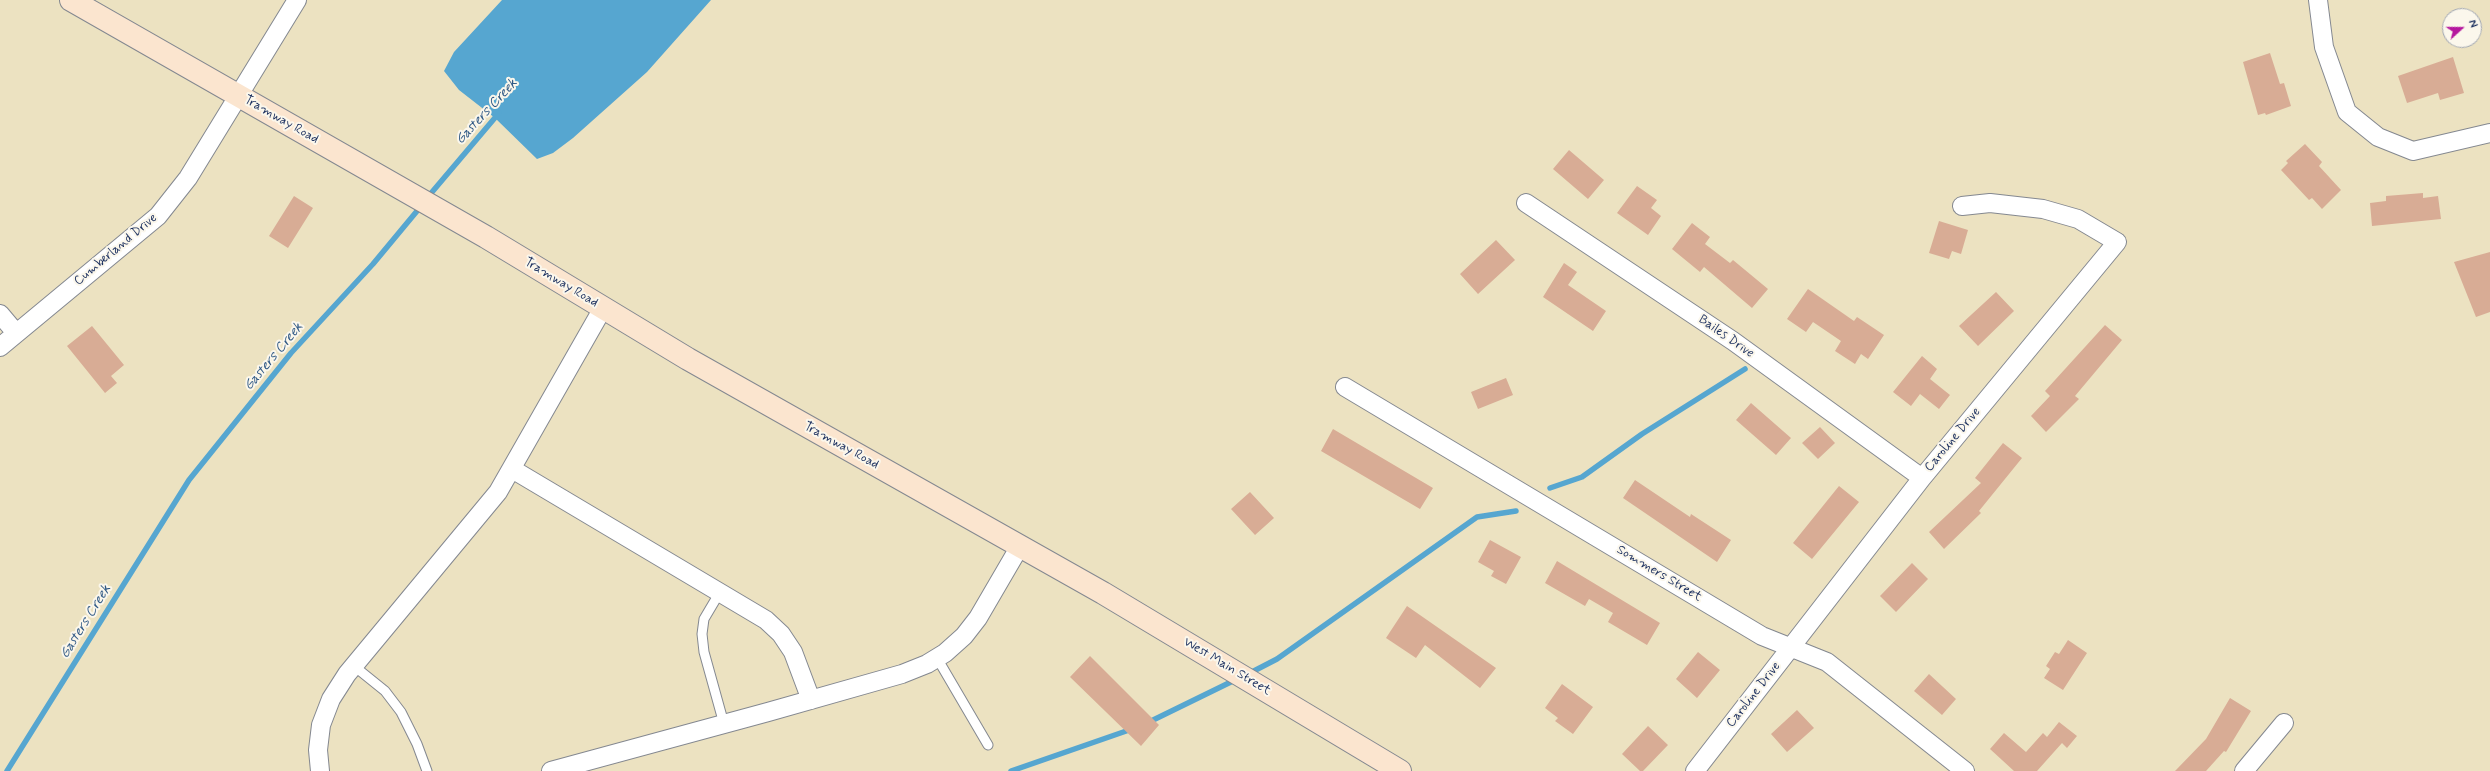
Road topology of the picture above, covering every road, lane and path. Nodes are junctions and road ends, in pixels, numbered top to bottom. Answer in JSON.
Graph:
{"nodes":[{"id":1,"x":71,"y":0,"type":"edge"},
{"id":2,"x":297,"y":0,"type":"edge"},
{"id":3,"x":2318,"y":0,"type":"edge"},
{"id":4,"x":238,"y":95,"type":"junction"},
{"id":5,"x":2490,"y":133,"type":"edge"},
{"id":6,"x":1526,"y":203,"type":"dead end"},
{"id":7,"x":1962,"y":206,"type":"dead end"},
{"id":8,"x":603,"y":308,"type":"junction"},
{"id":9,"x":0,"y":314,"type":"edge"},
{"id":10,"x":16,"y":333,"type":"junction"},
{"id":11,"x":0,"y":347,"type":"edge"},
{"id":12,"x":1345,"y":387,"type":"dead end"},
{"id":13,"x":512,"y":469,"type":"junction"},
{"id":14,"x":1922,"y":478,"type":"junction"},
{"id":15,"x":1020,"y":546,"type":"junction"},
{"id":16,"x":1053,"y":565,"type":"joint"},
{"id":17,"x":720,"y":592,"type":"junction"},
{"id":18,"x":1790,"y":648,"type":"junction"},
{"id":19,"x":937,"y":658,"type":"junction"},
{"id":20,"x":354,"y":666,"type":"junction"},
{"id":21,"x":811,"y":700,"type":"junction"},
{"id":22,"x":2284,"y":723,"type":"dead end"},
{"id":23,"x":724,"y":724,"type":"junction"},
{"id":24,"x":988,"y":745,"type":"dead end"},
{"id":25,"x":320,"y":771,"type":"edge"},
{"id":26,"x":427,"y":771,"type":"edge"},
{"id":27,"x":551,"y":771,"type":"edge"},
{"id":28,"x":1400,"y":771,"type":"edge"},
{"id":29,"x":1695,"y":771,"type":"edge"},
{"id":30,"x":1965,"y":771,"type":"edge"},
{"id":31,"x":2244,"y":771,"type":"edge"}],
"edges":[{"from":1,"to":4,"type":"main road","name":"Tramway Road"},
{"from":2,"to":4,"type":"street","name":"Cumberland Drive"},
{"from":3,"to":5,"type":"street"},
{"from":4,"to":8,"type":"main road","name":"Tramway Road"},
{"from":4,"to":10,"type":"street","name":"Cumberland Drive"},
{"from":6,"to":14,"type":"street","name":"Bailes Drive"},
{"from":7,"to":14,"type":"street","name":"Caroline Drive"},
{"from":8,"to":13,"type":"street"},
{"from":8,"to":15,"type":"main road","name":"Tramway Road"},
{"from":9,"to":10,"type":"street"},
{"from":10,"to":11,"type":"street","name":"Cumberland Drive"},
{"from":12,"to":18,"type":"street","name":"Sommers Street"},
{"from":13,"to":17,"type":"street"},
{"from":13,"to":20,"type":"street"},
{"from":14,"to":18,"type":"street","name":"Caroline Drive"},
{"from":15,"to":16,"type":"main road","name":"Tramway Road"},
{"from":15,"to":19,"type":"street"},
{"from":16,"to":28,"type":"main road","name":"West Main Street"},
{"from":17,"to":21,"type":"street"},
{"from":17,"to":23,"type":"lane"},
{"from":18,"to":29,"type":"street","name":"Caroline Drive"},
{"from":18,"to":30,"type":"street","name":"Sommers Street"},
{"from":19,"to":21,"type":"street"},
{"from":19,"to":24,"type":"lane"},
{"from":20,"to":25,"type":"street"},
{"from":20,"to":26,"type":"lane"},
{"from":21,"to":23,"type":"street"},
{"from":22,"to":31,"type":"street"},
{"from":23,"to":27,"type":"street"}]}
